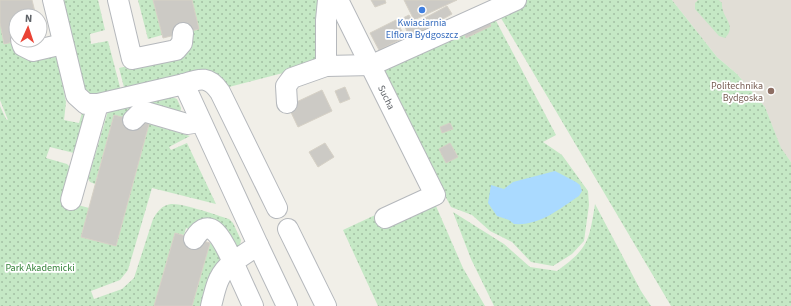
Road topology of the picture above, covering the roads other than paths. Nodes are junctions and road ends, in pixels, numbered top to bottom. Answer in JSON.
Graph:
{"nodes":[{"id":1,"x":53,"y":0,"type":"edge"},
{"id":2,"x":118,"y":0,"type":"edge"},
{"id":3,"x":328,"y":0,"type":"edge"},
{"id":4,"x":338,"y":0,"type":"edge"},
{"id":5,"x":516,"y":0,"type":"edge"},
{"id":6,"x":490,"y":5,"type":"edge"},
{"id":7,"x":183,"y":33,"type":"dead end"},
{"id":8,"x":63,"y":44,"type":"junction"},
{"id":9,"x":27,"y":48,"type":"edge"},
{"id":10,"x":46,"y":48,"type":"edge"},
{"id":11,"x":48,"y":48,"type":"edge"},
{"id":12,"x":326,"y":66,"type":"junction"},
{"id":13,"x":372,"y":66,"type":"junction"},
{"id":14,"x":184,"y":84,"type":"junction"},
{"id":15,"x":287,"y":103,"type":"dead end"},
{"id":16,"x":98,"y":104,"type":"junction"},
{"id":17,"x":133,"y":120,"type":"dead end"},
{"id":18,"x":200,"y":122,"type":"junction"},
{"id":19,"x":71,"y":200,"type":"dead end"},
{"id":20,"x":277,"y":208,"type":"dead end"},
{"id":21,"x":385,"y":218,"type":"dead end"},
{"id":22,"x":288,"y":229,"type":"dead end"},
{"id":23,"x":194,"y":238,"type":"dead end"},
{"id":24,"x":258,"y":245,"type":"junction"},
{"id":25,"x":233,"y":262,"type":"junction"},
{"id":26,"x":245,"y":300,"type":"edge"},
{"id":27,"x":211,"y":306,"type":"edge"},
{"id":28,"x":287,"y":306,"type":"edge"},
{"id":29,"x":326,"y":306,"type":"edge"}],
"edges":[{"from":1,"to":8,"type":"street"},
{"from":2,"to":7,"type":"street"},
{"from":3,"to":12,"type":"street"},
{"from":4,"to":13,"type":"street","name":"Sucha"},
{"from":5,"to":6,"type":"street"},
{"from":6,"to":13,"type":"street"},
{"from":8,"to":11,"type":"street"},
{"from":8,"to":16,"type":"street"},
{"from":9,"to":10,"type":"street"},
{"from":12,"to":13,"type":"street"},
{"from":12,"to":15,"type":"street"},
{"from":13,"to":21,"type":"street","name":"Sucha"},
{"from":14,"to":16,"type":"street"},
{"from":14,"to":18,"type":"street"},
{"from":14,"to":20,"type":"street"},
{"from":16,"to":19,"type":"street"},
{"from":17,"to":18,"type":"street"},
{"from":18,"to":24,"type":"street"},
{"from":22,"to":29,"type":"street"},
{"from":23,"to":25,"type":"street"},
{"from":24,"to":25,"type":"street"},
{"from":24,"to":28,"type":"street"},
{"from":25,"to":26,"type":"street"},
{"from":25,"to":27,"type":"street"}]}
